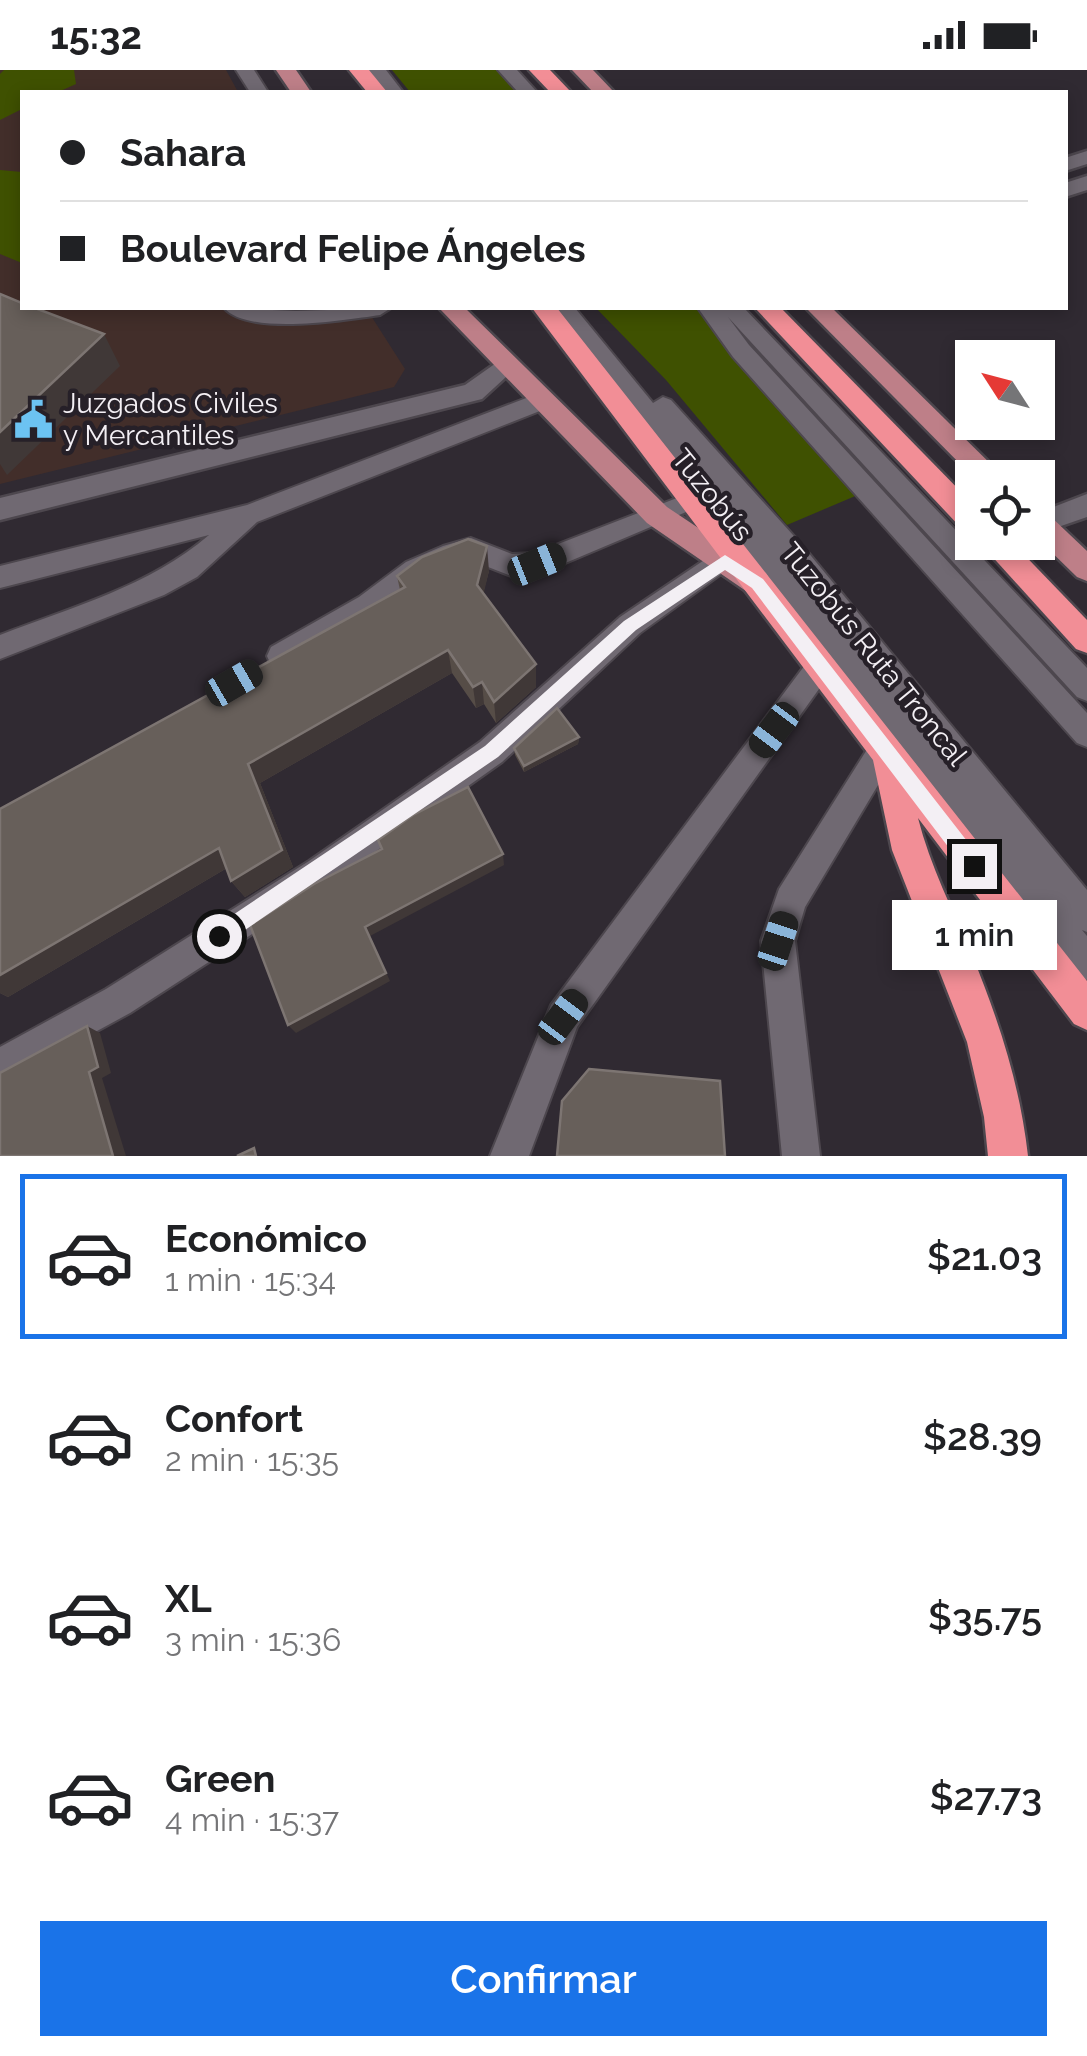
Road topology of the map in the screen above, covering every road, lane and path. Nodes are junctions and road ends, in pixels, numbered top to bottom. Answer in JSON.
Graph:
{"nodes":[{"id":1,"x":359,"y":70,"type":"edge"},
{"id":2,"x":377,"y":70,"type":"edge"},
{"id":3,"x":506,"y":70,"type":"edge"},
{"id":4,"x":539,"y":70,"type":"edge"},
{"id":5,"x":582,"y":70,"type":"edge"},
{"id":6,"x":375,"y":90,"type":"edge"},
{"id":7,"x":392,"y":90,"type":"edge"},
{"id":8,"x":526,"y":90,"type":"edge"},
{"id":9,"x":559,"y":90,"type":"edge"},
{"id":10,"x":602,"y":90,"type":"edge"},
{"id":11,"x":248,"y":310,"type":"edge"},
{"id":12,"x":363,"y":310,"type":"edge"},
{"id":13,"x":453,"y":310,"type":"edge"},
{"id":14,"x":546,"y":310,"type":"edge"},
{"id":15,"x":565,"y":310,"type":"edge"},
{"id":16,"x":578,"y":310,"type":"edge"},
{"id":17,"x":711,"y":310,"type":"edge"},
{"id":18,"x":734,"y":310,"type":"edge"},
{"id":19,"x":770,"y":310,"type":"edge"},
{"id":20,"x":820,"y":310,"type":"edge"},
{"id":21,"x":506,"y":365,"type":"junction"},
{"id":22,"x":542,"y":401,"type":"junction"},
{"id":23,"x":974,"y":460,"type":"edge"},
{"id":24,"x":694,"y":501,"type":"junction"},
{"id":25,"x":955,"y":503,"type":"edge"},
{"id":26,"x":1087,"y":505,"type":"edge"},
{"id":27,"x":0,"y":509,"type":"edge"},
{"id":28,"x":251,"y":514,"type":"junction"},
{"id":29,"x":657,"y":516,"type":"junction"},
{"id":30,"x":1055,"y":517,"type":"edge"},
{"id":31,"x":1055,"y":538,"type":"edge"},
{"id":32,"x":730,"y":558,"type":"junction"},
{"id":33,"x":1010,"y":560,"type":"edge"},
{"id":34,"x":1087,"y":568,"type":"edge"},
{"id":35,"x":0,"y":577,"type":"edge"},
{"id":36,"x":757,"y":583,"type":"joint"},
{"id":37,"x":1087,"y":640,"type":"edge"},
{"id":38,"x":0,"y":647,"type":"edge"},
{"id":39,"x":820,"y":666,"type":"junction"},
{"id":40,"x":251,"y":674,"type":"edge"},
{"id":41,"x":1087,"y":688,"type":"edge"},
{"id":42,"x":1087,"y":734,"type":"edge"},
{"id":43,"x":884,"y":750,"type":"junction"},
{"id":44,"x":1087,"y":916,"type":"edge"},
{"id":45,"x":1087,"y":963,"type":"edge"},
{"id":46,"x":1087,"y":1011,"type":"edge"},
{"id":47,"x":0,"y":1066,"type":"edge"},
{"id":48,"x":509,"y":1156,"type":"edge"},
{"id":49,"x":801,"y":1156,"type":"edge"},
{"id":50,"x":1008,"y":1156,"type":"edge"}],
"edges":[{"from":1,"to":6,"type":"highway"},
{"from":2,"to":7,"type":"lane"},
{"from":3,"to":8,"type":"lane"},
{"from":4,"to":9,"type":"highway"},
{"from":5,"to":10,"type":"main road"},
{"from":11,"to":12,"type":"lane"},
{"from":13,"to":21,"type":"main road"},
{"from":14,"to":24,"type":"highway"},
{"from":15,"to":45,"type":"lane","name":"Tuzobús"},
{"from":16,"to":44,"type":"lane","name":"Tuzobús Ruta Troncal"},
{"from":17,"to":42,"type":"lane"},
{"from":18,"to":41,"type":"lane"},
{"from":19,"to":25,"type":"highway"},
{"from":20,"to":23,"type":"main road"},
{"from":21,"to":22,"type":"main road"},
{"from":21,"to":27,"type":"street"},
{"from":22,"to":28,"type":"lane"},
{"from":22,"to":29,"type":"main road"},
{"from":24,"to":29,"type":"lane"},
{"from":24,"to":32,"type":"highway"},
{"from":26,"to":30,"type":"street"},
{"from":28,"to":35,"type":"lane"},
{"from":28,"to":38,"type":"lane"},
{"from":29,"to":32,"type":"main road"},
{"from":29,"to":40,"type":"lane"},
{"from":31,"to":34,"type":"main road"},
{"from":32,"to":36,"type":"main road"},
{"from":32,"to":47,"type":"lane"},
{"from":33,"to":37,"type":"highway"},
{"from":36,"to":39,"type":"highway"},
{"from":39,"to":43,"type":"highway"},
{"from":39,"to":48,"type":"lane"},
{"from":43,"to":46,"type":"highway"},
{"from":43,"to":49,"type":"lane"},
{"from":43,"to":50,"type":"highway"}]}
